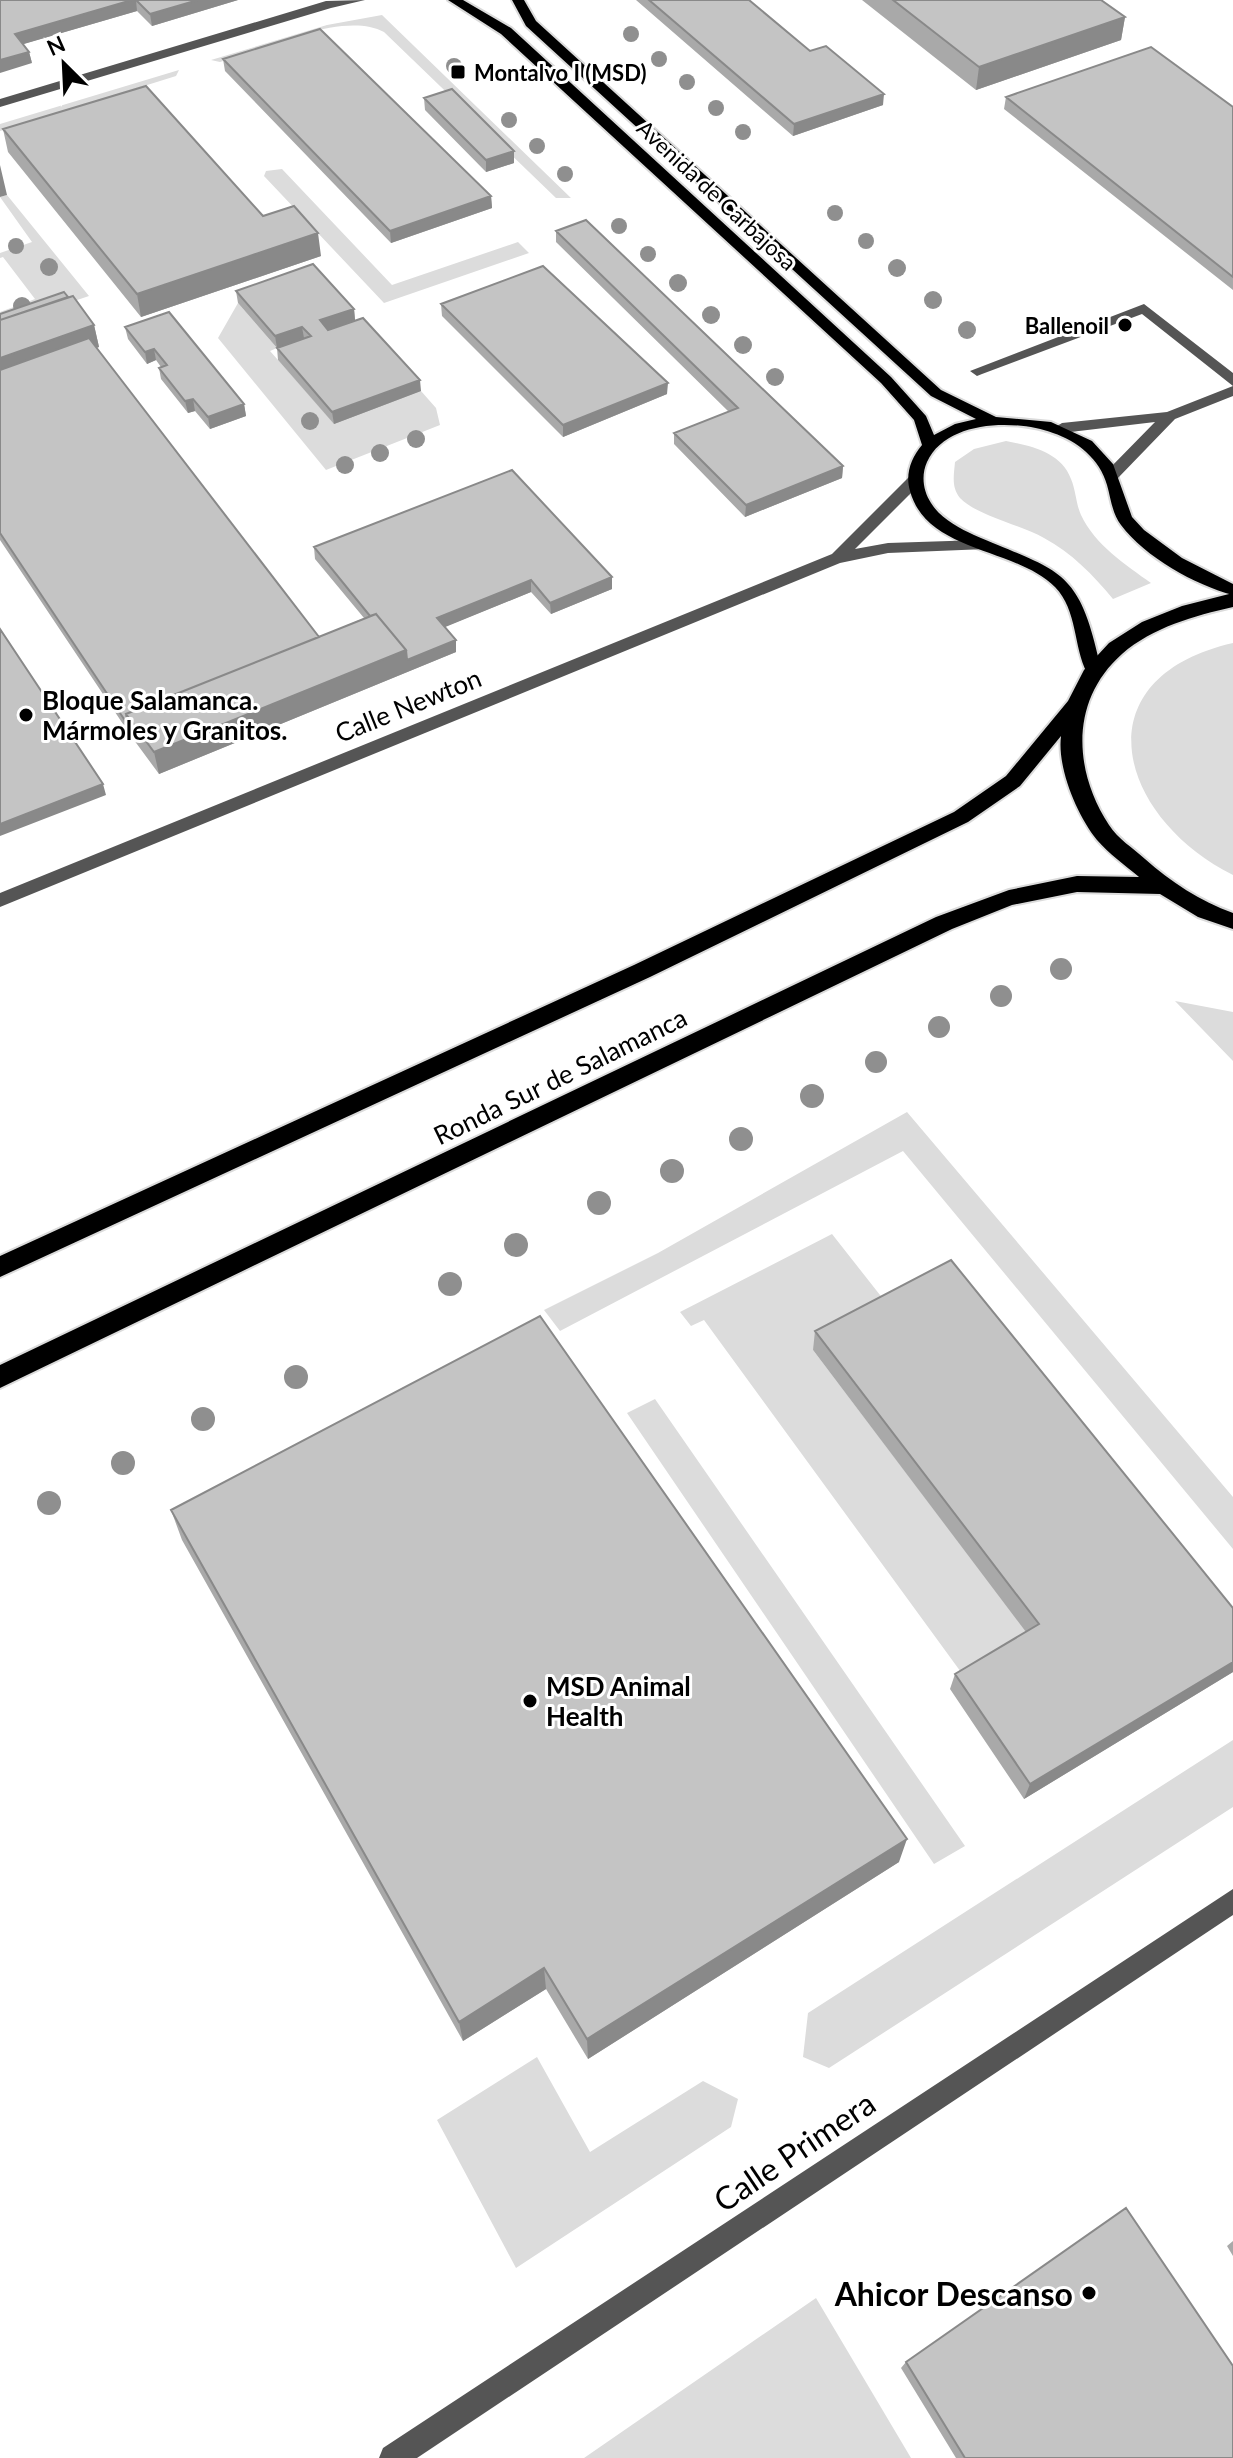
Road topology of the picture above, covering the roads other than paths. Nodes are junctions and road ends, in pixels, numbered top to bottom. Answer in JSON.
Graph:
{"nodes":[{"id":1,"x":359,"y":0,"type":"edge"},
{"id":2,"x":454,"y":0,"type":"edge"},
{"id":3,"x":518,"y":0,"type":"edge"},
{"id":4,"x":333,"y":2,"type":"edge"},
{"id":5,"x":0,"y":103,"type":"edge"},
{"id":6,"x":977,"y":371,"type":"dead end"},
{"id":7,"x":1233,"y":381,"type":"edge"},
{"id":8,"x":1233,"y":391,"type":"edge"},
{"id":9,"x":1170,"y":416,"type":"junction"},
{"id":10,"x":990,"y":420,"type":"junction"},
{"id":11,"x":1062,"y":428,"type":"junction"},
{"id":12,"x":929,"y":444,"type":"junction"},
{"id":13,"x":1112,"y":475,"type":"junction"},
{"id":14,"x":914,"y":481,"type":"junction"},
{"id":15,"x":980,"y":545,"type":"junction"},
{"id":16,"x":836,"y":558,"type":"junction"},
{"id":17,"x":1233,"y":590,"type":"edge"},
{"id":18,"x":1233,"y":600,"type":"edge"},
{"id":19,"x":1093,"y":669,"type":"junction"},
{"id":20,"x":1074,"y":706,"type":"junction"},
{"id":21,"x":1160,"y":886,"type":"junction"},
{"id":22,"x":0,"y":900,"type":"edge"},
{"id":23,"x":1233,"y":921,"type":"edge"},
{"id":24,"x":0,"y":1267,"type":"edge"},
{"id":25,"x":0,"y":1377,"type":"edge"},
{"id":26,"x":1233,"y":1901,"type":"edge"},
{"id":27,"x":393,"y":2458,"type":"edge"}],
"edges":[{"from":1,"to":4,"type":"street"},
{"from":2,"to":12,"type":"main road","name":"Avenida de Carbajosa"},
{"from":3,"to":10,"type":"main road","name":"Avenida de Carbajosa"},
{"from":4,"to":5,"type":"street"},
{"from":6,"to":7,"type":"street"},
{"from":8,"to":9,"type":"street"},
{"from":9,"to":11,"type":"street"},
{"from":9,"to":13,"type":"street"},
{"from":10,"to":11,"type":"main road","name":"Avenida de Carbajosa"},
{"from":10,"to":12,"type":"main road","name":"Avenida de Carbajosa"},
{"from":11,"to":13,"type":"main road"},
{"from":12,"to":14,"type":"main road"},
{"from":13,"to":17,"type":"main road"},
{"from":14,"to":15,"type":"main road"},
{"from":14,"to":16,"type":"street","name":"Calle Newton"},
{"from":15,"to":16,"type":"street","name":"Calle Newton"},
{"from":15,"to":19,"type":"main road"},
{"from":16,"to":22,"type":"street","name":"Calle Newton"},
{"from":18,"to":19,"type":"highway","name":"Ronda Sur de Salamanca"},
{"from":19,"to":20,"type":"highway","name":"Ronda Sur de Salamanca"},
{"from":20,"to":21,"type":"highway","name":"Ronda Sur de Salamanca"},
{"from":20,"to":24,"type":"highway","name":"Ronda Sur de Salamanca"},
{"from":21,"to":23,"type":"highway","name":"Ronda Sur de Salamanca"},
{"from":21,"to":25,"type":"highway","name":"Ronda Sur de Salamanca"},
{"from":26,"to":27,"type":"street","name":"Calle Primera"}]}
